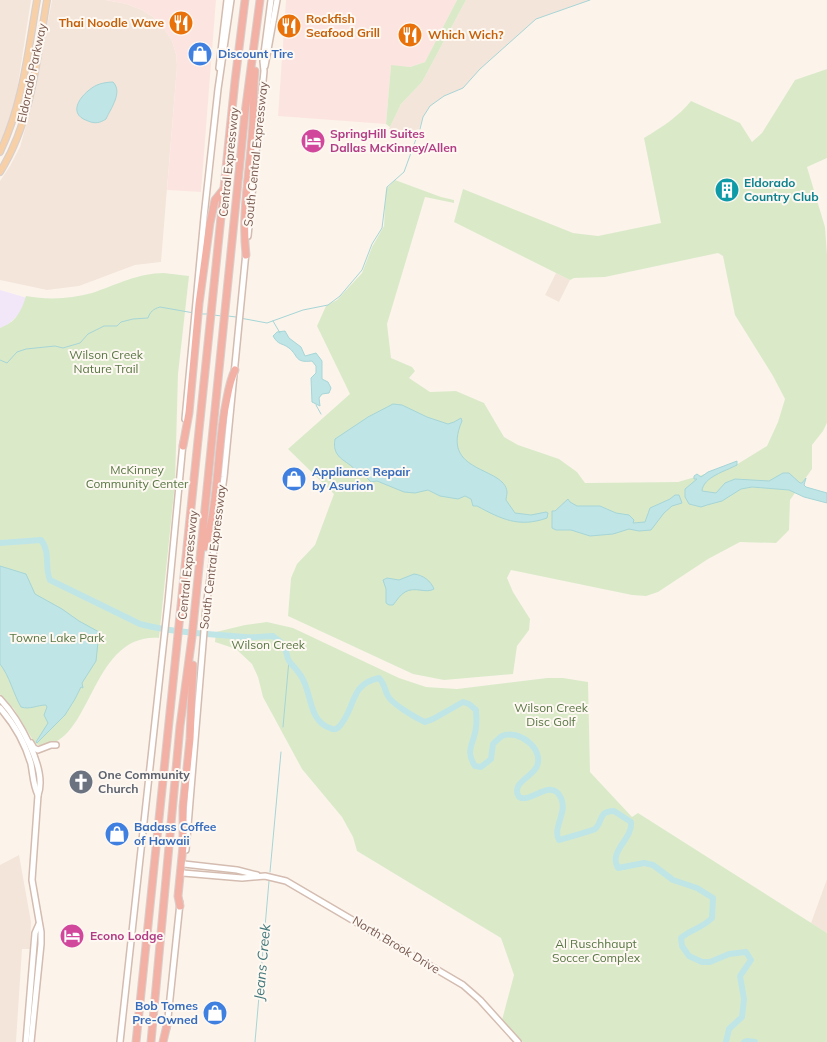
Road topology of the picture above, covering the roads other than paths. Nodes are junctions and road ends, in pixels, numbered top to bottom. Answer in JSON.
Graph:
{"nodes":[{"id":1,"x":36,"y":0,"type":"edge"},
{"id":2,"x":47,"y":0,"type":"edge"},
{"id":3,"x":226,"y":0,"type":"edge"},
{"id":4,"x":231,"y":0,"type":"edge"},
{"id":5,"x":245,"y":0,"type":"edge"},
{"id":6,"x":260,"y":0,"type":"edge"},
{"id":7,"x":271,"y":0,"type":"edge"},
{"id":8,"x":277,"y":0,"type":"edge"},
{"id":9,"x":256,"y":26,"type":"junction"},
{"id":10,"x":264,"y":71,"type":"junction"},
{"id":11,"x":218,"y":89,"type":"junction"},
{"id":12,"x":0,"y":152,"type":"edge"},
{"id":13,"x":0,"y":172,"type":"edge"},
{"id":14,"x":224,"y":190,"type":"junction"},
{"id":15,"x":246,"y":256,"type":"junction"},
{"id":16,"x":197,"y":304,"type":"junction"},
{"id":17,"x":235,"y":370,"type":"junction"},
{"id":18,"x":183,"y":446,"type":"joint"},
{"id":19,"x":200,"y":561,"type":"junction"},
{"id":20,"x":194,"y":674,"type":"junction"},
{"id":21,"x":0,"y":699,"type":"edge"},
{"id":22,"x":0,"y":708,"type":"edge"},
{"id":23,"x":14,"y":715,"type":"junction"},
{"id":24,"x":56,"y":746,"type":"dead end"},
{"id":25,"x":38,"y":795,"type":"junction"},
{"id":26,"x":184,"y":864,"type":"junction"},
{"id":27,"x":221,"y":868,"type":"junction"},
{"id":28,"x":184,"y":872,"type":"junction"},
{"id":29,"x":257,"y":875,"type":"junction"},
{"id":30,"x":221,"y":876,"type":"junction"},
{"id":31,"x":180,"y":906,"type":"junction"},
{"id":32,"x":39,"y":923,"type":"junction"},
{"id":33,"x":167,"y":1025,"type":"joint"},
{"id":34,"x":26,"y":1042,"type":"edge"},
{"id":35,"x":31,"y":1042,"type":"edge"},
{"id":36,"x":120,"y":1042,"type":"edge"},
{"id":37,"x":136,"y":1042,"type":"edge"},
{"id":38,"x":151,"y":1042,"type":"edge"},
{"id":39,"x":164,"y":1042,"type":"edge"},
{"id":40,"x":518,"y":1042,"type":"edge"}],
"edges":[{"from":1,"to":12,"type":"main road","name":"Eldorado Parkway"},
{"from":2,"to":13,"type":"main road","name":"Eldorado Parkway"},
{"from":3,"to":11,"type":"main road"},
{"from":4,"to":11,"type":"main road"},
{"from":5,"to":14,"type":"highway","name":"Central Expressway"},
{"from":6,"to":9,"type":"highway","name":"Central Expressway"},
{"from":7,"to":10,"type":"main road","name":"South Central Expressway"},
{"from":8,"to":10,"type":"main road","name":"South Central Expressway"},
{"from":9,"to":15,"type":"highway"},
{"from":9,"to":19,"type":"highway","name":"Central Expressway"},
{"from":10,"to":15,"type":"main road","name":"South Central Expressway"},
{"from":11,"to":16,"type":"main road"},
{"from":14,"to":16,"type":"highway"},
{"from":14,"to":37,"type":"highway","name":"Central Expressway"},
{"from":15,"to":17,"type":"main road","name":"South Central Expressway"},
{"from":16,"to":18,"type":"highway"},
{"from":17,"to":19,"type":"highway"},
{"from":17,"to":20,"type":"main road","name":"South Central Expressway"},
{"from":18,"to":36,"type":"main road"},
{"from":19,"to":20,"type":"highway","name":"Central Expressway"},
{"from":20,"to":26,"type":"main road","name":"South Central Expressway"},
{"from":20,"to":31,"type":"highway"},
{"from":20,"to":38,"type":"highway"},
{"from":21,"to":23,"type":"main road"},
{"from":22,"to":25,"type":"main road"},
{"from":23,"to":24,"type":"main road"},
{"from":23,"to":25,"type":"main road"},
{"from":25,"to":32,"type":"main road"},
{"from":26,"to":27,"type":"main road","name":"North Brook Drive"},
{"from":26,"to":28,"type":"main road","name":"South Central Expressway"},
{"from":27,"to":29,"type":"main road","name":"North Brook Drive"},
{"from":27,"to":30,"type":"main road"},
{"from":28,"to":30,"type":"main road","name":"North Brook Drive"},
{"from":28,"to":31,"type":"main road","name":"South Central Expressway"},
{"from":29,"to":30,"type":"main road","name":"North Brook Drive"},
{"from":29,"to":40,"type":"main road","name":"North Brook Drive"},
{"from":31,"to":33,"type":"main road","name":"South Central Expressway"},
{"from":32,"to":34,"type":"main road"},
{"from":32,"to":35,"type":"main road"},
{"from":33,"to":39,"type":"highway"}]}
